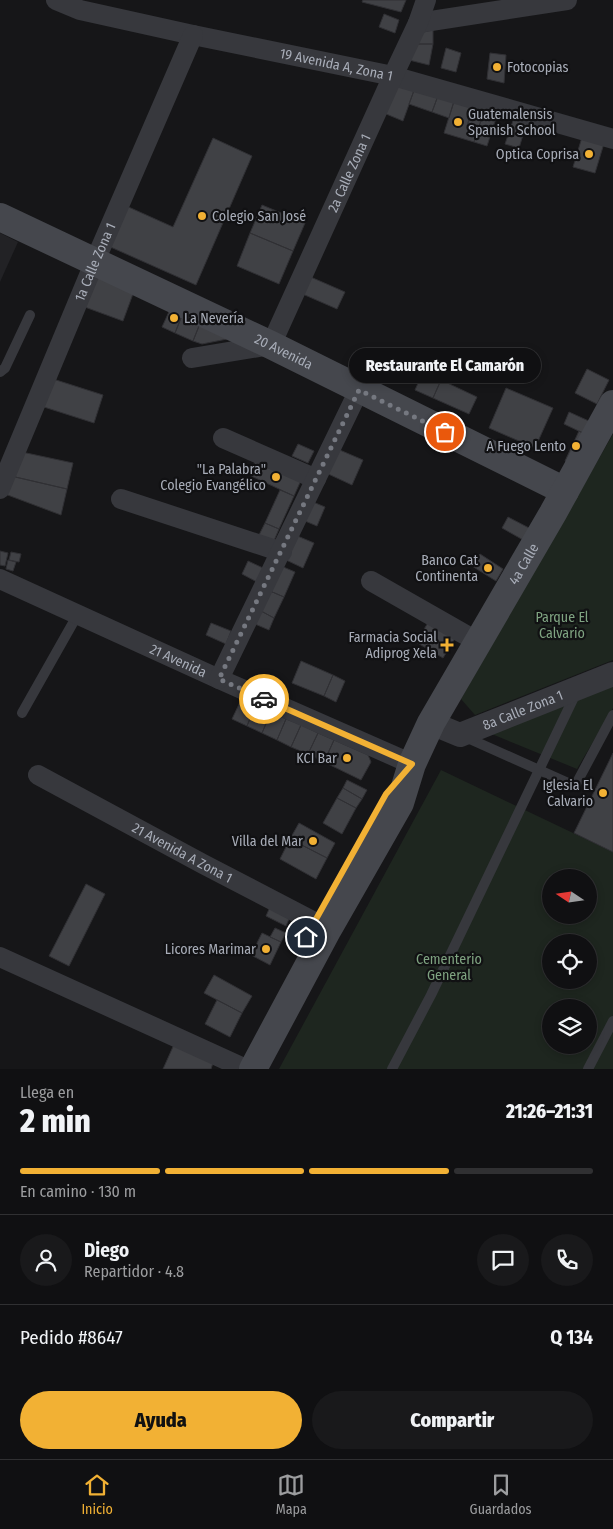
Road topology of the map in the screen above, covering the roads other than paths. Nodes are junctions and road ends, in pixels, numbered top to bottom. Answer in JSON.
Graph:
{"nodes":[{"id":1,"x":56,"y":0,"type":"edge"},
{"id":2,"x":426,"y":0,"type":"edge"},
{"id":3,"x":567,"y":0,"type":"edge"},
{"id":4,"x":418,"y":23,"type":"junction"},
{"id":5,"x":192,"y":35,"type":"junction"},
{"id":6,"x":393,"y":76,"type":"junction"},
{"id":7,"x":613,"y":139,"type":"edge"},
{"id":8,"x":0,"y":217,"type":"edge"},
{"id":9,"x":95,"y":261,"type":"junction"},
{"id":10,"x":30,"y":315,"type":"dead end"},
{"id":11,"x":271,"y":345,"type":"junction"},
{"id":12,"x":192,"y":358,"type":"dead end"},
{"id":13,"x":0,"y":372,"type":"edge"},
{"id":14,"x":359,"y":390,"type":"junction"},
{"id":15,"x":613,"y":404,"type":"edge"},
{"id":16,"x":223,"y":438,"type":"dead end"},
{"id":17,"x":316,"y":479,"type":"junction"},
{"id":18,"x":0,"y":489,"type":"edge"},
{"id":19,"x":565,"y":491,"type":"junction"},
{"id":20,"x":121,"y":499,"type":"dead end"},
{"id":21,"x":282,"y":552,"type":"junction"},
{"id":22,"x":0,"y":579,"type":"edge"},
{"id":23,"x":370,"y":581,"type":"dead end"},
{"id":24,"x":78,"y":614,"type":"junction"},
{"id":25,"x":478,"y":642,"type":"junction"},
{"id":26,"x":613,"y":674,"type":"edge"},
{"id":27,"x":219,"y":679,"type":"junction"},
{"id":28,"x":578,"y":687,"type":"junction"},
{"id":29,"x":22,"y":713,"type":"dead end"},
{"id":30,"x":613,"y":715,"type":"edge"},
{"id":31,"x":431,"y":723,"type":"junction"},
{"id":32,"x":460,"y":735,"type":"junction"},
{"id":33,"x":412,"y":764,"type":"junction"},
{"id":34,"x":540,"y":769,"type":"junction"},
{"id":35,"x":38,"y":775,"type":"dead end"},
{"id":36,"x":321,"y":925,"type":"junction"},
{"id":37,"x":0,"y":957,"type":"edge"},
{"id":38,"x":613,"y":1021,"type":"edge"},
{"id":39,"x":243,"y":1068,"type":"edge"},
{"id":40,"x":392,"y":1069,"type":"edge"},
{"id":41,"x":588,"y":1069,"type":"edge"}],
"edges":[{"from":1,"to":5,"type":"street","name":"19 Avenida A, Zona 1"},
{"from":2,"to":4,"type":"street","name":"2a Calle Zona 1"},
{"from":3,"to":4,"type":"street"},
{"from":4,"to":6,"type":"street","name":"2a Calle Zona 1"},
{"from":5,"to":6,"type":"street","name":"19 Avenida A, Zona 1"},
{"from":5,"to":9,"type":"street","name":"1a Calle Zona 1"},
{"from":6,"to":7,"type":"street","name":"19 Avenida A, Zona 1"},
{"from":6,"to":11,"type":"street","name":"2a Calle Zona 1"},
{"from":8,"to":9,"type":"main road","name":"20 Avenida"},
{"from":9,"to":11,"type":"main road","name":"20 Avenida"},
{"from":9,"to":18,"type":"street","name":"1a Calle Zona 1"},
{"from":10,"to":13,"type":"lane"},
{"from":11,"to":12,"type":"street"},
{"from":11,"to":14,"type":"main road","name":"20 Avenida"},
{"from":14,"to":17,"type":"street"},
{"from":14,"to":19,"type":"main road","name":"20 Avenida"},
{"from":15,"to":19,"type":"main road","name":"4a Calle"},
{"from":16,"to":17,"type":"street"},
{"from":17,"to":21,"type":"street"},
{"from":19,"to":25,"type":"main road","name":"4a Calle"},
{"from":20,"to":21,"type":"street"},
{"from":21,"to":27,"type":"street"},
{"from":22,"to":24,"type":"street","name":"21 Avenida"},
{"from":23,"to":25,"type":"street"},
{"from":24,"to":27,"type":"street","name":"21 Avenida"},
{"from":24,"to":29,"type":"lane"},
{"from":25,"to":31,"type":"main road","name":"4a Calle"},
{"from":26,"to":28,"type":"street","name":"8a Calle Zona 1"},
{"from":27,"to":33,"type":"street","name":"21 Avenida"},
{"from":28,"to":32,"type":"street","name":"8a Calle Zona 1"},
{"from":28,"to":34,"type":"lane"},
{"from":30,"to":34,"type":"lane"},
{"from":31,"to":32,"type":"street"},
{"from":31,"to":33,"type":"main road","name":"4a Calle"},
{"from":32,"to":34,"type":"lane"},
{"from":33,"to":36,"type":"main road","name":"4a Calle"},
{"from":34,"to":40,"type":"lane"},
{"from":35,"to":36,"type":"street","name":"21 Avenida A Zona 1"},
{"from":36,"to":39,"type":"main road","name":"4a Calle"},
{"from":37,"to":39,"type":"street"},
{"from":38,"to":41,"type":"lane"}]}
